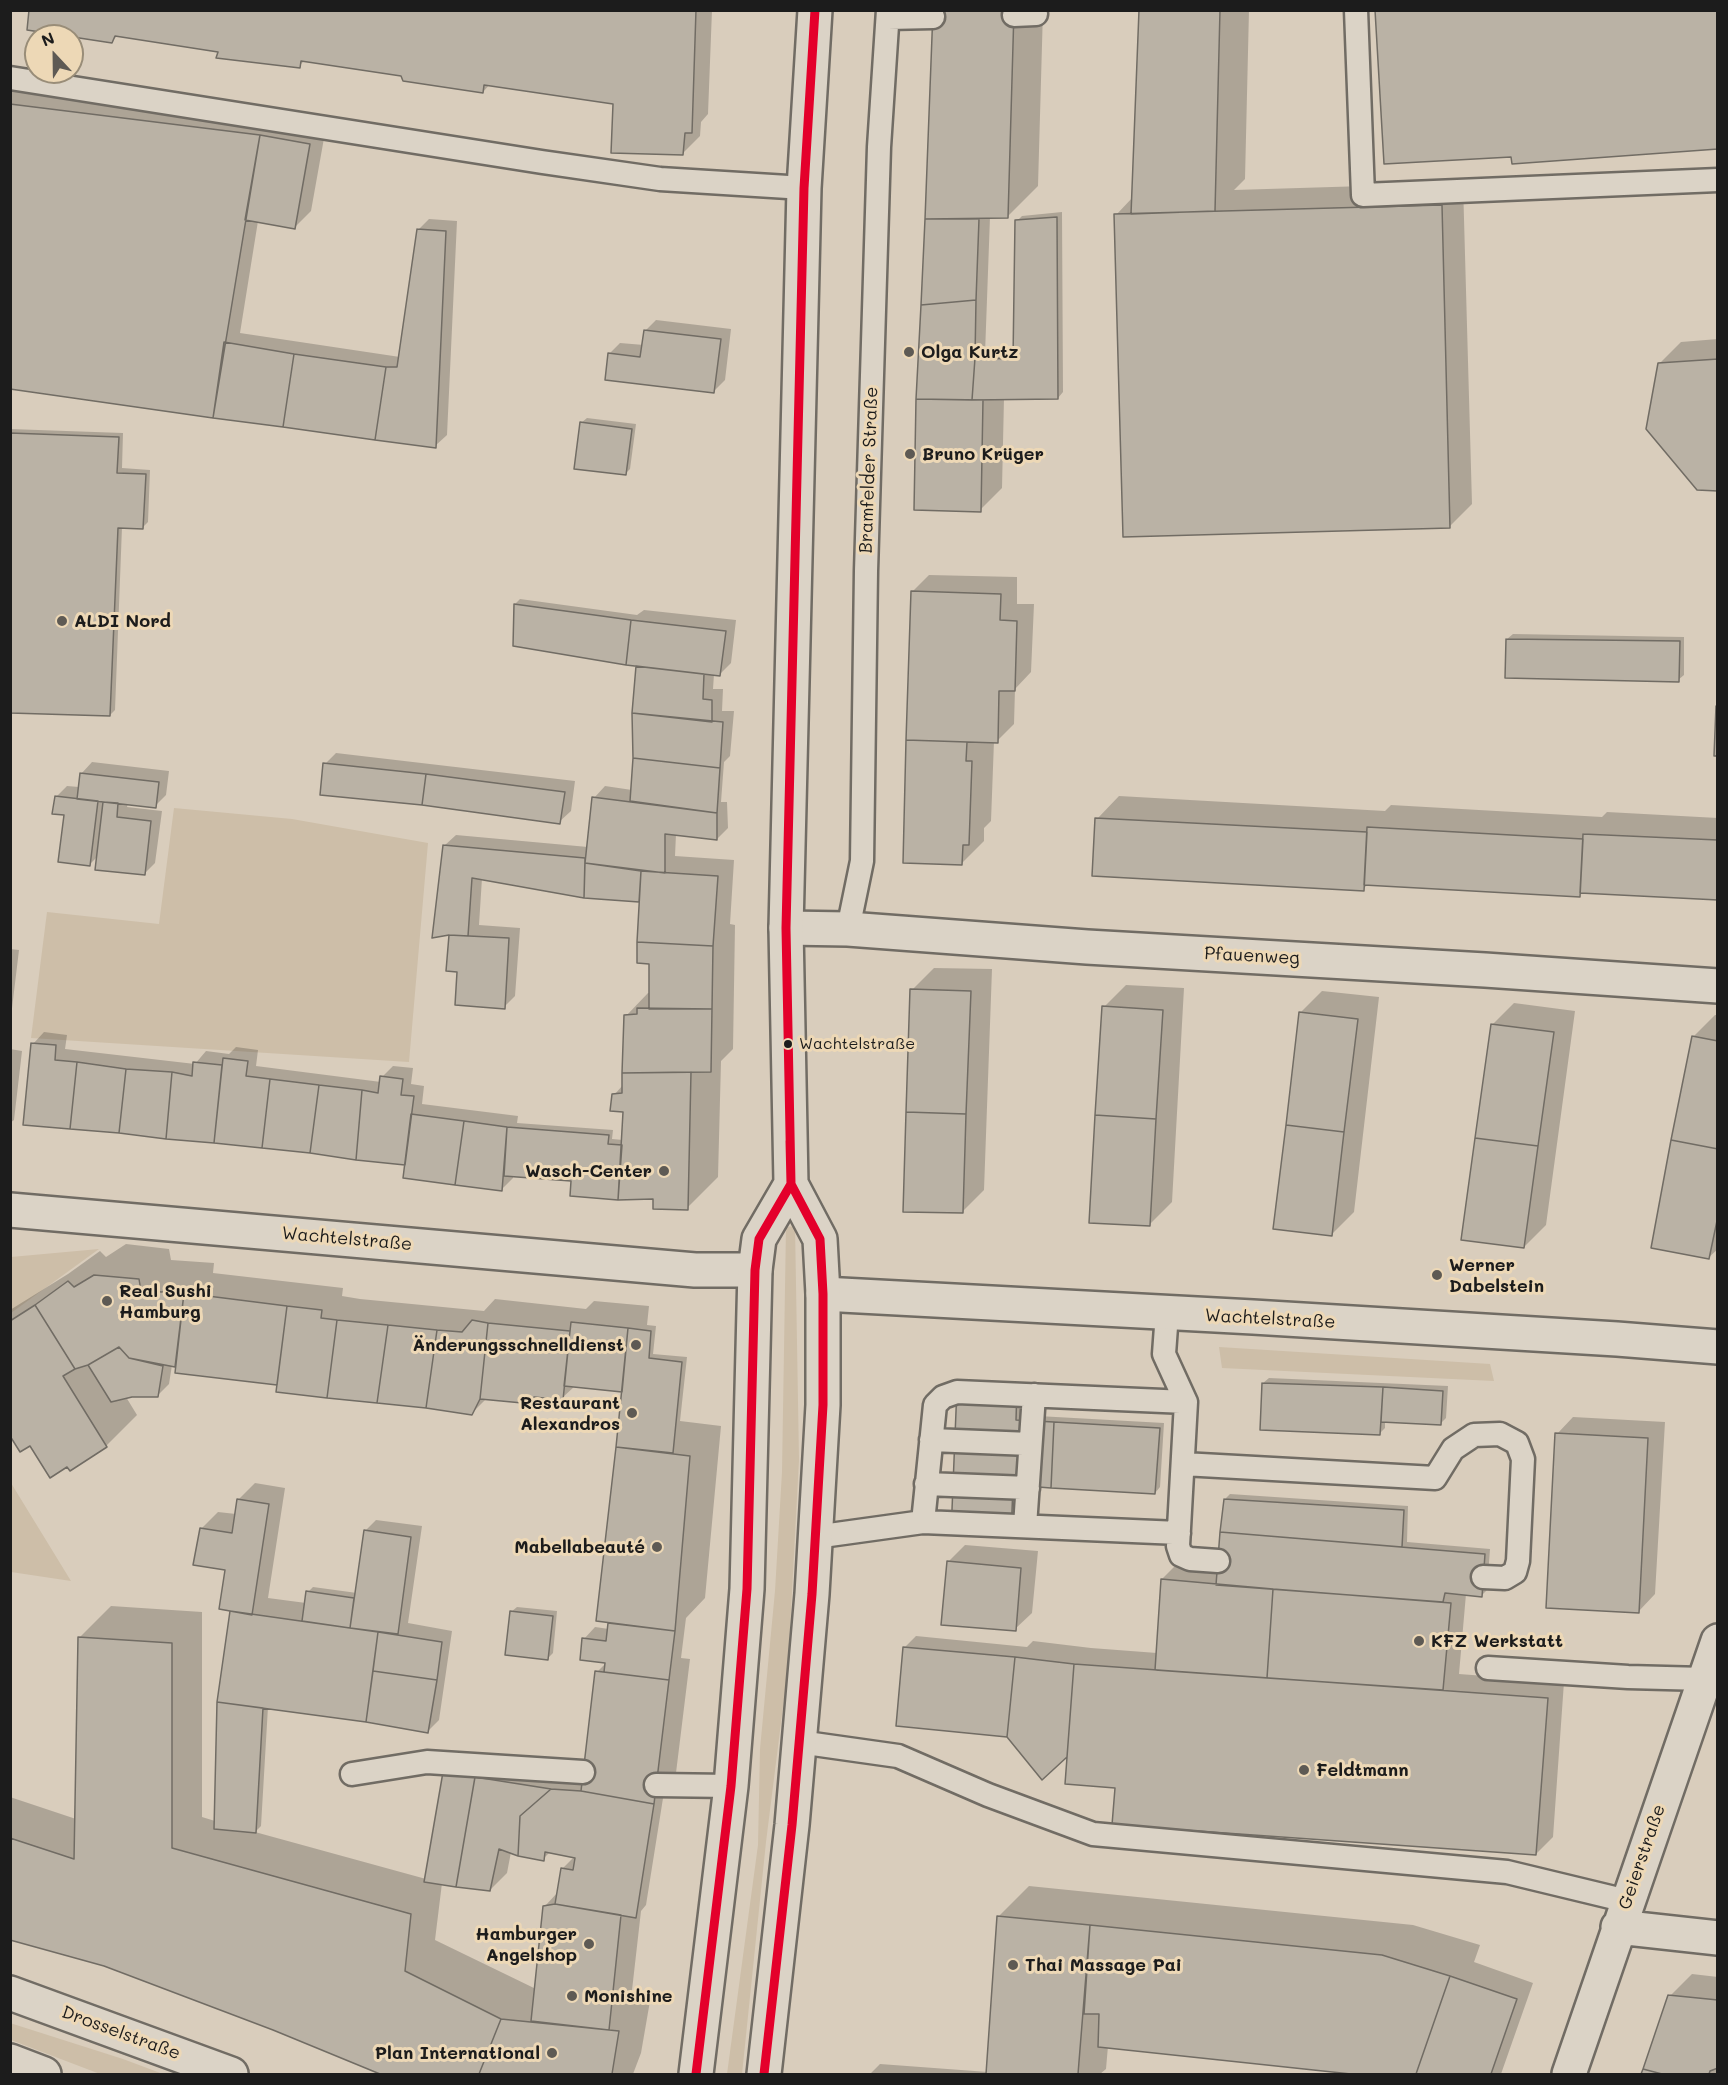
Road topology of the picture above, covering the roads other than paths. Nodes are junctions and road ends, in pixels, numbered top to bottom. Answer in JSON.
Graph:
{"nodes":[{"id":1,"x":815,"y":10,"type":"edge"},
{"id":2,"x":1356,"y":10,"type":"edge"},
{"id":3,"x":888,"y":14,"type":"edge"},
{"id":4,"x":1036,"y":14,"type":"dead end"},
{"id":5,"x":1014,"y":15,"type":"dead end"},
{"id":6,"x":933,"y":17,"type":"dead end"},
{"id":7,"x":10,"y":78,"type":"edge"},
{"id":8,"x":1718,"y":180,"type":"edge"},
{"id":9,"x":804,"y":188,"type":"junction"},
{"id":10,"x":786,"y":928,"type":"junction"},
{"id":11,"x":848,"y":929,"type":"junction"},
{"id":12,"x":1718,"y":986,"type":"edge"},
{"id":13,"x":791,"y":1184,"type":"junction"},
{"id":14,"x":10,"y":1210,"type":"edge"},
{"id":15,"x":755,"y":1270,"type":"junction"},
{"id":16,"x":823,"y":1294,"type":"junction"},
{"id":17,"x":1167,"y":1313,"type":"junction"},
{"id":18,"x":1718,"y":1347,"type":"edge"},
{"id":19,"x":1034,"y":1395,"type":"junction"},
{"id":20,"x":1186,"y":1402,"type":"junction"},
{"id":21,"x":931,"y":1440,"type":"junction"},
{"id":22,"x":1030,"y":1444,"type":"junction"},
{"id":23,"x":1183,"y":1464,"type":"junction"},
{"id":24,"x":926,"y":1484,"type":"junction"},
{"id":25,"x":1028,"y":1488,"type":"junction"},
{"id":26,"x":923,"y":1522,"type":"junction"},
{"id":27,"x":1025,"y":1526,"type":"junction"},
{"id":28,"x":1179,"y":1533,"type":"junction"},
{"id":29,"x":815,"y":1537,"type":"junction"},
{"id":30,"x":1218,"y":1561,"type":"dead end"},
{"id":31,"x":1483,"y":1577,"type":"dead end"},
{"id":32,"x":1718,"y":1641,"type":"edge"},
{"id":33,"x":1488,"y":1668,"type":"dead end"},
{"id":34,"x":1704,"y":1679,"type":"junction"},
{"id":35,"x":799,"y":1742,"type":"junction"},
{"id":36,"x":583,"y":1772,"type":"dead end"},
{"id":37,"x":352,"y":1774,"type":"dead end"},
{"id":38,"x":656,"y":1785,"type":"dead end"},
{"id":39,"x":731,"y":1786,"type":"junction"},
{"id":40,"x":1623,"y":1914,"type":"junction"},
{"id":41,"x":1718,"y":1938,"type":"edge"},
{"id":42,"x":10,"y":1993,"type":"edge"},
{"id":43,"x":10,"y":2061,"type":"edge"},
{"id":44,"x":44,"y":2074,"type":"edge"},
{"id":45,"x":231,"y":2074,"type":"edge"},
{"id":46,"x":696,"y":2074,"type":"edge"},
{"id":47,"x":764,"y":2074,"type":"edge"},
{"id":48,"x":1569,"y":2074,"type":"edge"}],
"edges":[{"from":1,"to":9,"type":"main road"},
{"from":2,"to":8,"type":"lane"},
{"from":3,"to":6,"type":"lane"},
{"from":3,"to":11,"type":"lane","name":"Bramfelder Straße"},
{"from":4,"to":5,"type":"lane"},
{"from":7,"to":9,"type":"lane"},
{"from":9,"to":10,"type":"main road"},
{"from":10,"to":11,"type":"main road","name":"Pfauenweg"},
{"from":10,"to":13,"type":"main road"},
{"from":11,"to":12,"type":"main road","name":"Pfauenweg"},
{"from":13,"to":15,"type":"main road"},
{"from":13,"to":16,"type":"main road"},
{"from":14,"to":15,"type":"main road","name":"Wachtelstraße"},
{"from":15,"to":39,"type":"main road"},
{"from":16,"to":17,"type":"main road","name":"Wachtelstraße"},
{"from":16,"to":29,"type":"main road"},
{"from":17,"to":18,"type":"main road","name":"Wachtelstraße"},
{"from":17,"to":20,"type":"lane"},
{"from":19,"to":20,"type":"lane"},
{"from":19,"to":21,"type":"lane"},
{"from":19,"to":22,"type":"lane"},
{"from":20,"to":23,"type":"lane"},
{"from":21,"to":22,"type":"lane"},
{"from":21,"to":24,"type":"lane"},
{"from":22,"to":25,"type":"lane"},
{"from":23,"to":28,"type":"lane"},
{"from":23,"to":31,"type":"lane"},
{"from":24,"to":25,"type":"lane"},
{"from":24,"to":26,"type":"lane"},
{"from":25,"to":27,"type":"lane"},
{"from":26,"to":27,"type":"lane"},
{"from":26,"to":29,"type":"lane"},
{"from":27,"to":28,"type":"lane"},
{"from":28,"to":30,"type":"lane"},
{"from":29,"to":35,"type":"main road"},
{"from":32,"to":34,"type":"main road","name":"Geierstraße"},
{"from":33,"to":34,"type":"lane"},
{"from":34,"to":40,"type":"main road","name":"Geierstraße"},
{"from":35,"to":40,"type":"lane"},
{"from":35,"to":47,"type":"main road"},
{"from":36,"to":37,"type":"lane"},
{"from":38,"to":39,"type":"lane"},
{"from":39,"to":46,"type":"main road"},
{"from":40,"to":41,"type":"main road"},
{"from":40,"to":48,"type":"main road","name":"Geierstraße"},
{"from":42,"to":45,"type":"main road","name":"Drosselstraße"},
{"from":43,"to":44,"type":"main road"}]}
